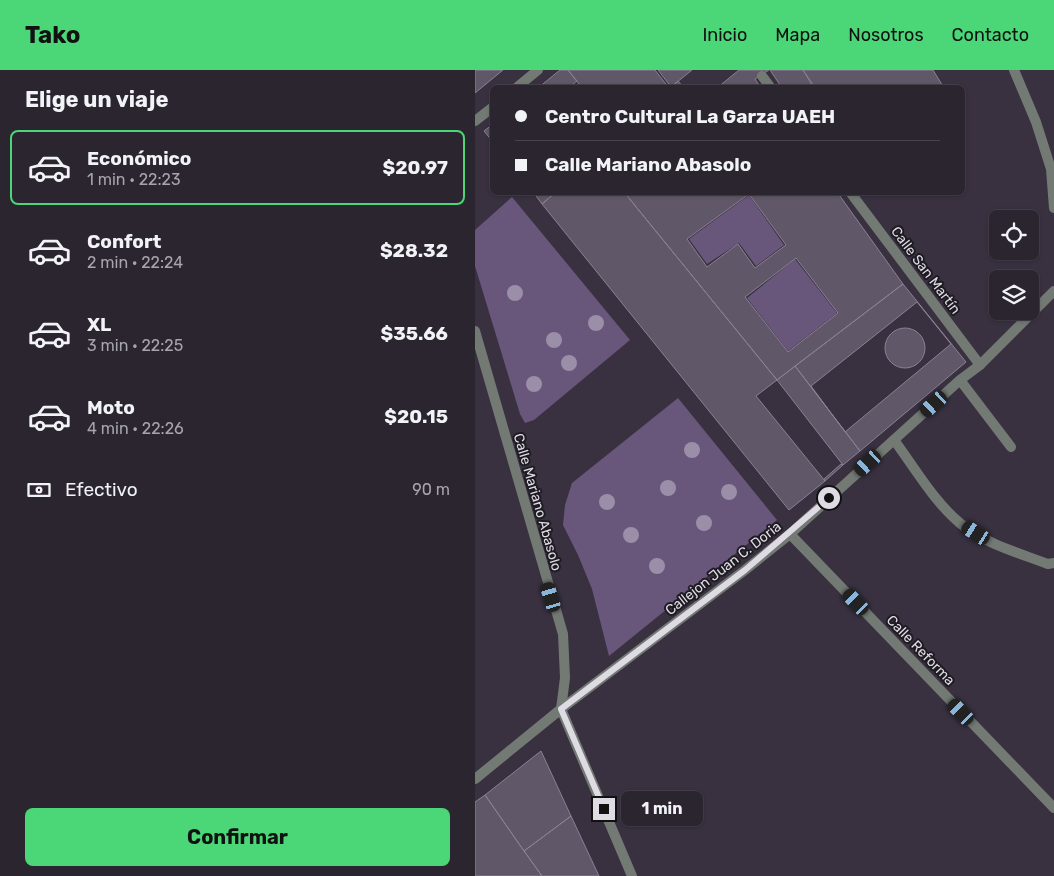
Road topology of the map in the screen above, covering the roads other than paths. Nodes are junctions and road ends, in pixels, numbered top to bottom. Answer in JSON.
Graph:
{"nodes":[{"id":1,"x":538,"y":70,"type":"edge"},
{"id":2,"x":1014,"y":70,"type":"edge"},
{"id":3,"x":762,"y":76,"type":"dead end"},
{"id":4,"x":520,"y":85,"type":"edge"},
{"id":5,"x":769,"y":85,"type":"edge"},
{"id":6,"x":490,"y":109,"type":"edge"},
{"id":7,"x":475,"y":121,"type":"edge"},
{"id":8,"x":1052,"y":167,"type":"edge"},
{"id":9,"x":852,"y":195,"type":"edge"},
{"id":10,"x":1054,"y":208,"type":"edge"},
{"id":11,"x":1054,"y":291,"type":"edge"},
{"id":12,"x":475,"y":332,"type":"edge"},
{"id":13,"x":979,"y":365,"type":"junction"},
{"id":14,"x":960,"y":380,"type":"junction"},
{"id":15,"x":894,"y":440,"type":"junction"},
{"id":16,"x":1011,"y":447,"type":"dead end"},
{"id":17,"x":790,"y":534,"type":"junction"},
{"id":18,"x":1054,"y":563,"type":"edge"},
{"id":19,"x":561,"y":709,"type":"junction"},
{"id":20,"x":475,"y":779,"type":"edge"},
{"id":21,"x":1054,"y":808,"type":"edge"},
{"id":22,"x":632,"y":876,"type":"edge"}],
"edges":[{"from":1,"to":4,"type":"street"},
{"from":2,"to":8,"type":"street"},
{"from":3,"to":5,"type":"street"},
{"from":6,"to":7,"type":"street"},
{"from":8,"to":10,"type":"street"},
{"from":9,"to":13,"type":"street","name":"Calle San Martín"},
{"from":11,"to":13,"type":"street","name":"Callejon Juan C. Doria"},
{"from":12,"to":19,"type":"street","name":"Calle Mariano Abasolo"},
{"from":13,"to":14,"type":"street","name":"Callejon Juan C. Doria"},
{"from":14,"to":15,"type":"street","name":"Callejon Juan C. Doria"},
{"from":14,"to":16,"type":"street"},
{"from":15,"to":17,"type":"street","name":"Callejon Juan C. Doria"},
{"from":15,"to":18,"type":"street"},
{"from":17,"to":19,"type":"street","name":"Callejon Juan C. Doria"},
{"from":17,"to":21,"type":"street","name":"Calle Reforma"},
{"from":19,"to":20,"type":"street","name":"Callejon Juan C. Doria"},
{"from":19,"to":22,"type":"street"}]}
